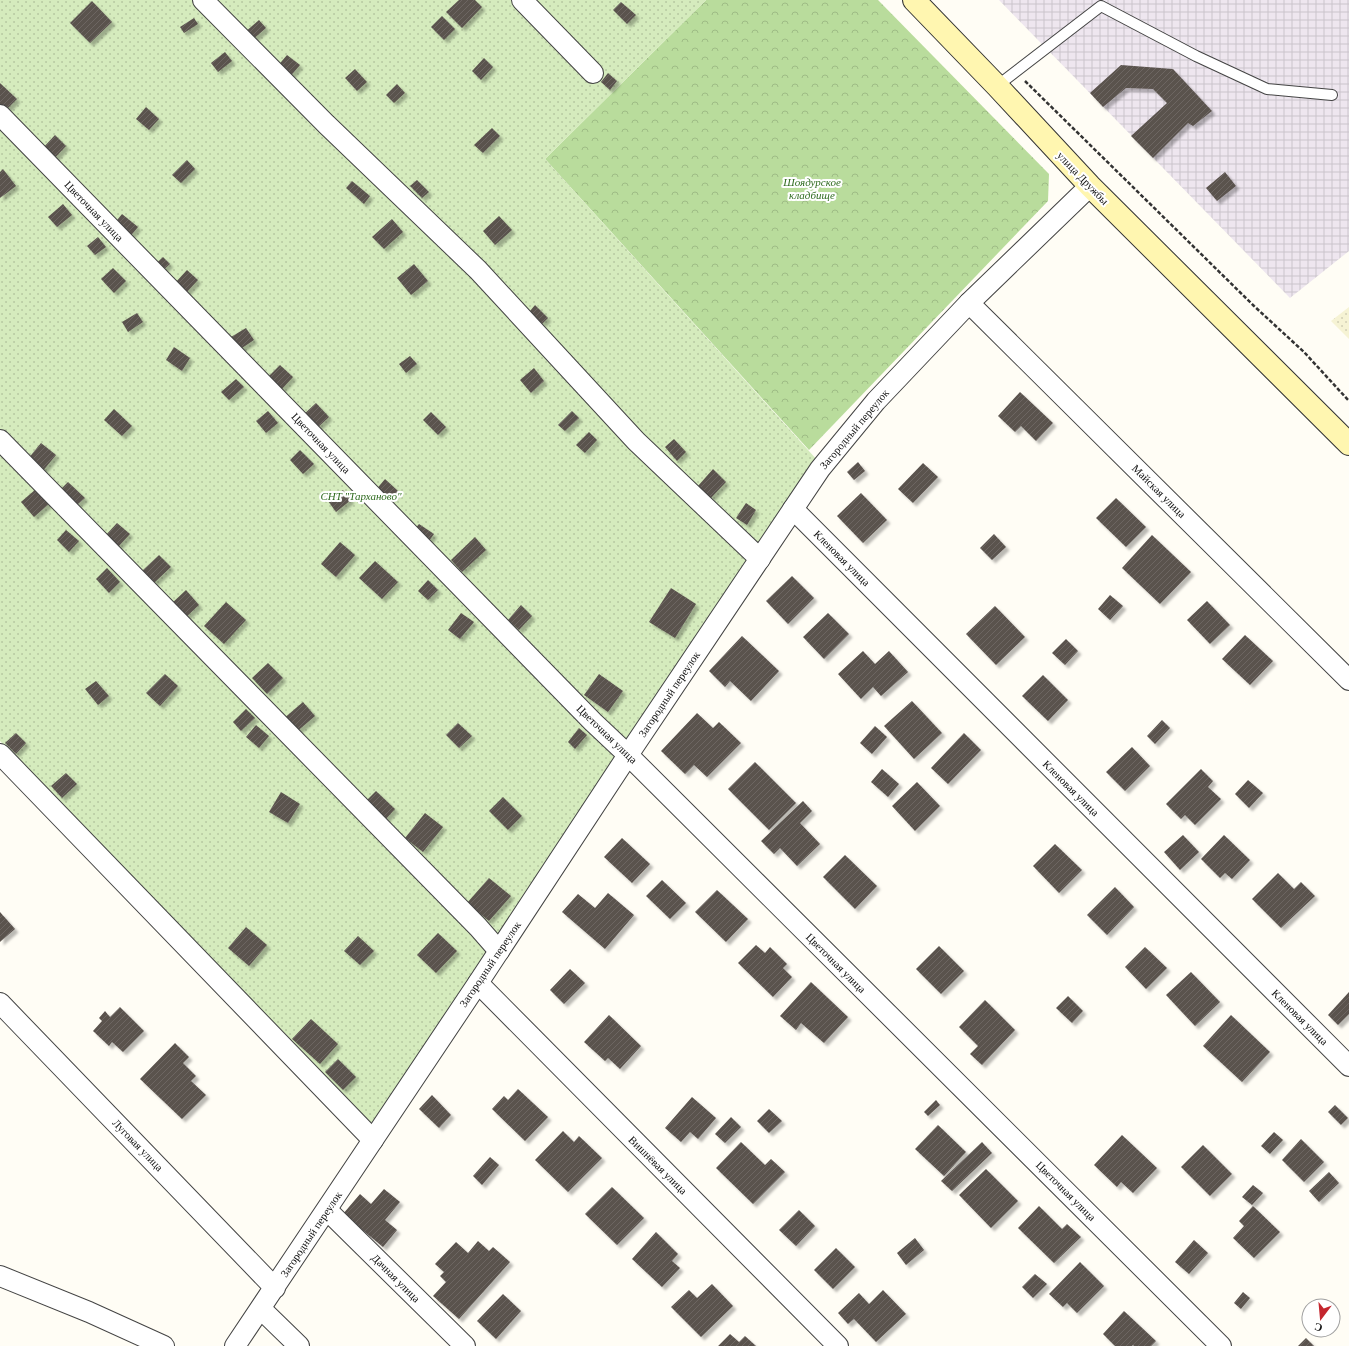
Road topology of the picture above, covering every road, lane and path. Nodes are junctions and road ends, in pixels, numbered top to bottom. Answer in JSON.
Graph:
{"nodes":[{"id":1,"x":203,"y":0,"type":"edge"},
{"id":2,"x":522,"y":0,"type":"edge"},
{"id":3,"x":914,"y":0,"type":"edge"},
{"id":4,"x":1015,"y":71,"type":"junction"},
{"id":5,"x":593,"y":73,"type":"dead end"},
{"id":6,"x":997,"y":86,"type":"junction"},
{"id":7,"x":1332,"y":95,"type":"dead end"},
{"id":8,"x":0,"y":115,"type":"edge"},
{"id":9,"x":1090,"y":186,"type":"junction"},
{"id":10,"x":970,"y":303,"type":"junction"},
{"id":11,"x":1349,"y":401,"type":"edge"},
{"id":12,"x":0,"y":440,"type":"edge"},
{"id":13,"x":1349,"y":444,"type":"edge"},
{"id":14,"x":793,"y":509,"type":"junction"},
{"id":15,"x":760,"y":560,"type":"junction"},
{"id":16,"x":1349,"y":680,"type":"edge"},
{"id":17,"x":0,"y":754,"type":"edge"},
{"id":18,"x":628,"y":755,"type":"junction"},
{"id":19,"x":499,"y":951,"type":"junction"},
{"id":20,"x":478,"y":983,"type":"junction"},
{"id":21,"x":0,"y":1003,"type":"edge"},
{"id":22,"x":1349,"y":1066,"type":"edge"},
{"id":23,"x":373,"y":1140,"type":"junction"},
{"id":24,"x":327,"y":1210,"type":"junction"},
{"id":25,"x":0,"y":1276,"type":"edge"},
{"id":26,"x":275,"y":1288,"type":"junction"},
{"id":27,"x":261,"y":1309,"type":"junction"},
{"id":28,"x":164,"y":1346,"type":"edge"},
{"id":29,"x":235,"y":1346,"type":"edge"},
{"id":30,"x":299,"y":1346,"type":"edge"},
{"id":31,"x":464,"y":1346,"type":"edge"},
{"id":32,"x":838,"y":1346,"type":"edge"},
{"id":33,"x":1221,"y":1346,"type":"edge"}],
"edges":[{"from":1,"to":15,"type":"street"},
{"from":2,"to":5,"type":"street"},
{"from":3,"to":6,"type":"main road","name":"улица Дружбы"},
{"from":4,"to":6,"type":"lane"},
{"from":4,"to":7,"type":"lane"},
{"from":4,"to":11,"type":"path"},
{"from":6,"to":9,"type":"main road","name":"улица Дружбы"},
{"from":8,"to":18,"type":"street","name":"Цветочная улица"},
{"from":9,"to":10,"type":"street","name":"Загородный переулок"},
{"from":9,"to":13,"type":"main road","name":"улица Дружбы"},
{"from":10,"to":14,"type":"street","name":"Загородный переулок"},
{"from":10,"to":16,"type":"street","name":"Майская улица"},
{"from":12,"to":19,"type":"street"},
{"from":14,"to":15,"type":"street","name":"Загородный переулок"},
{"from":14,"to":22,"type":"street","name":"Кленовая улица"},
{"from":15,"to":18,"type":"street","name":"Загородный переулок"},
{"from":17,"to":23,"type":"street"},
{"from":18,"to":19,"type":"street","name":"Загородный переулок"},
{"from":18,"to":33,"type":"street","name":"Цветочная улица"},
{"from":19,"to":20,"type":"street","name":"Загородный переулок"},
{"from":20,"to":23,"type":"street","name":"Загородный переулок"},
{"from":20,"to":32,"type":"street","name":"Вишнёвая улица"},
{"from":21,"to":26,"type":"street","name":"Луговая улица"},
{"from":23,"to":24,"type":"street","name":"Загородный переулок"},
{"from":24,"to":26,"type":"street","name":"Загородный переулок"},
{"from":24,"to":31,"type":"street","name":"Дачная улица"},
{"from":25,"to":28,"type":"street"},
{"from":26,"to":27,"type":"street","name":"Загородный переулок"},
{"from":27,"to":29,"type":"street","name":"Загородный переулок"},
{"from":27,"to":30,"type":"street"}]}
